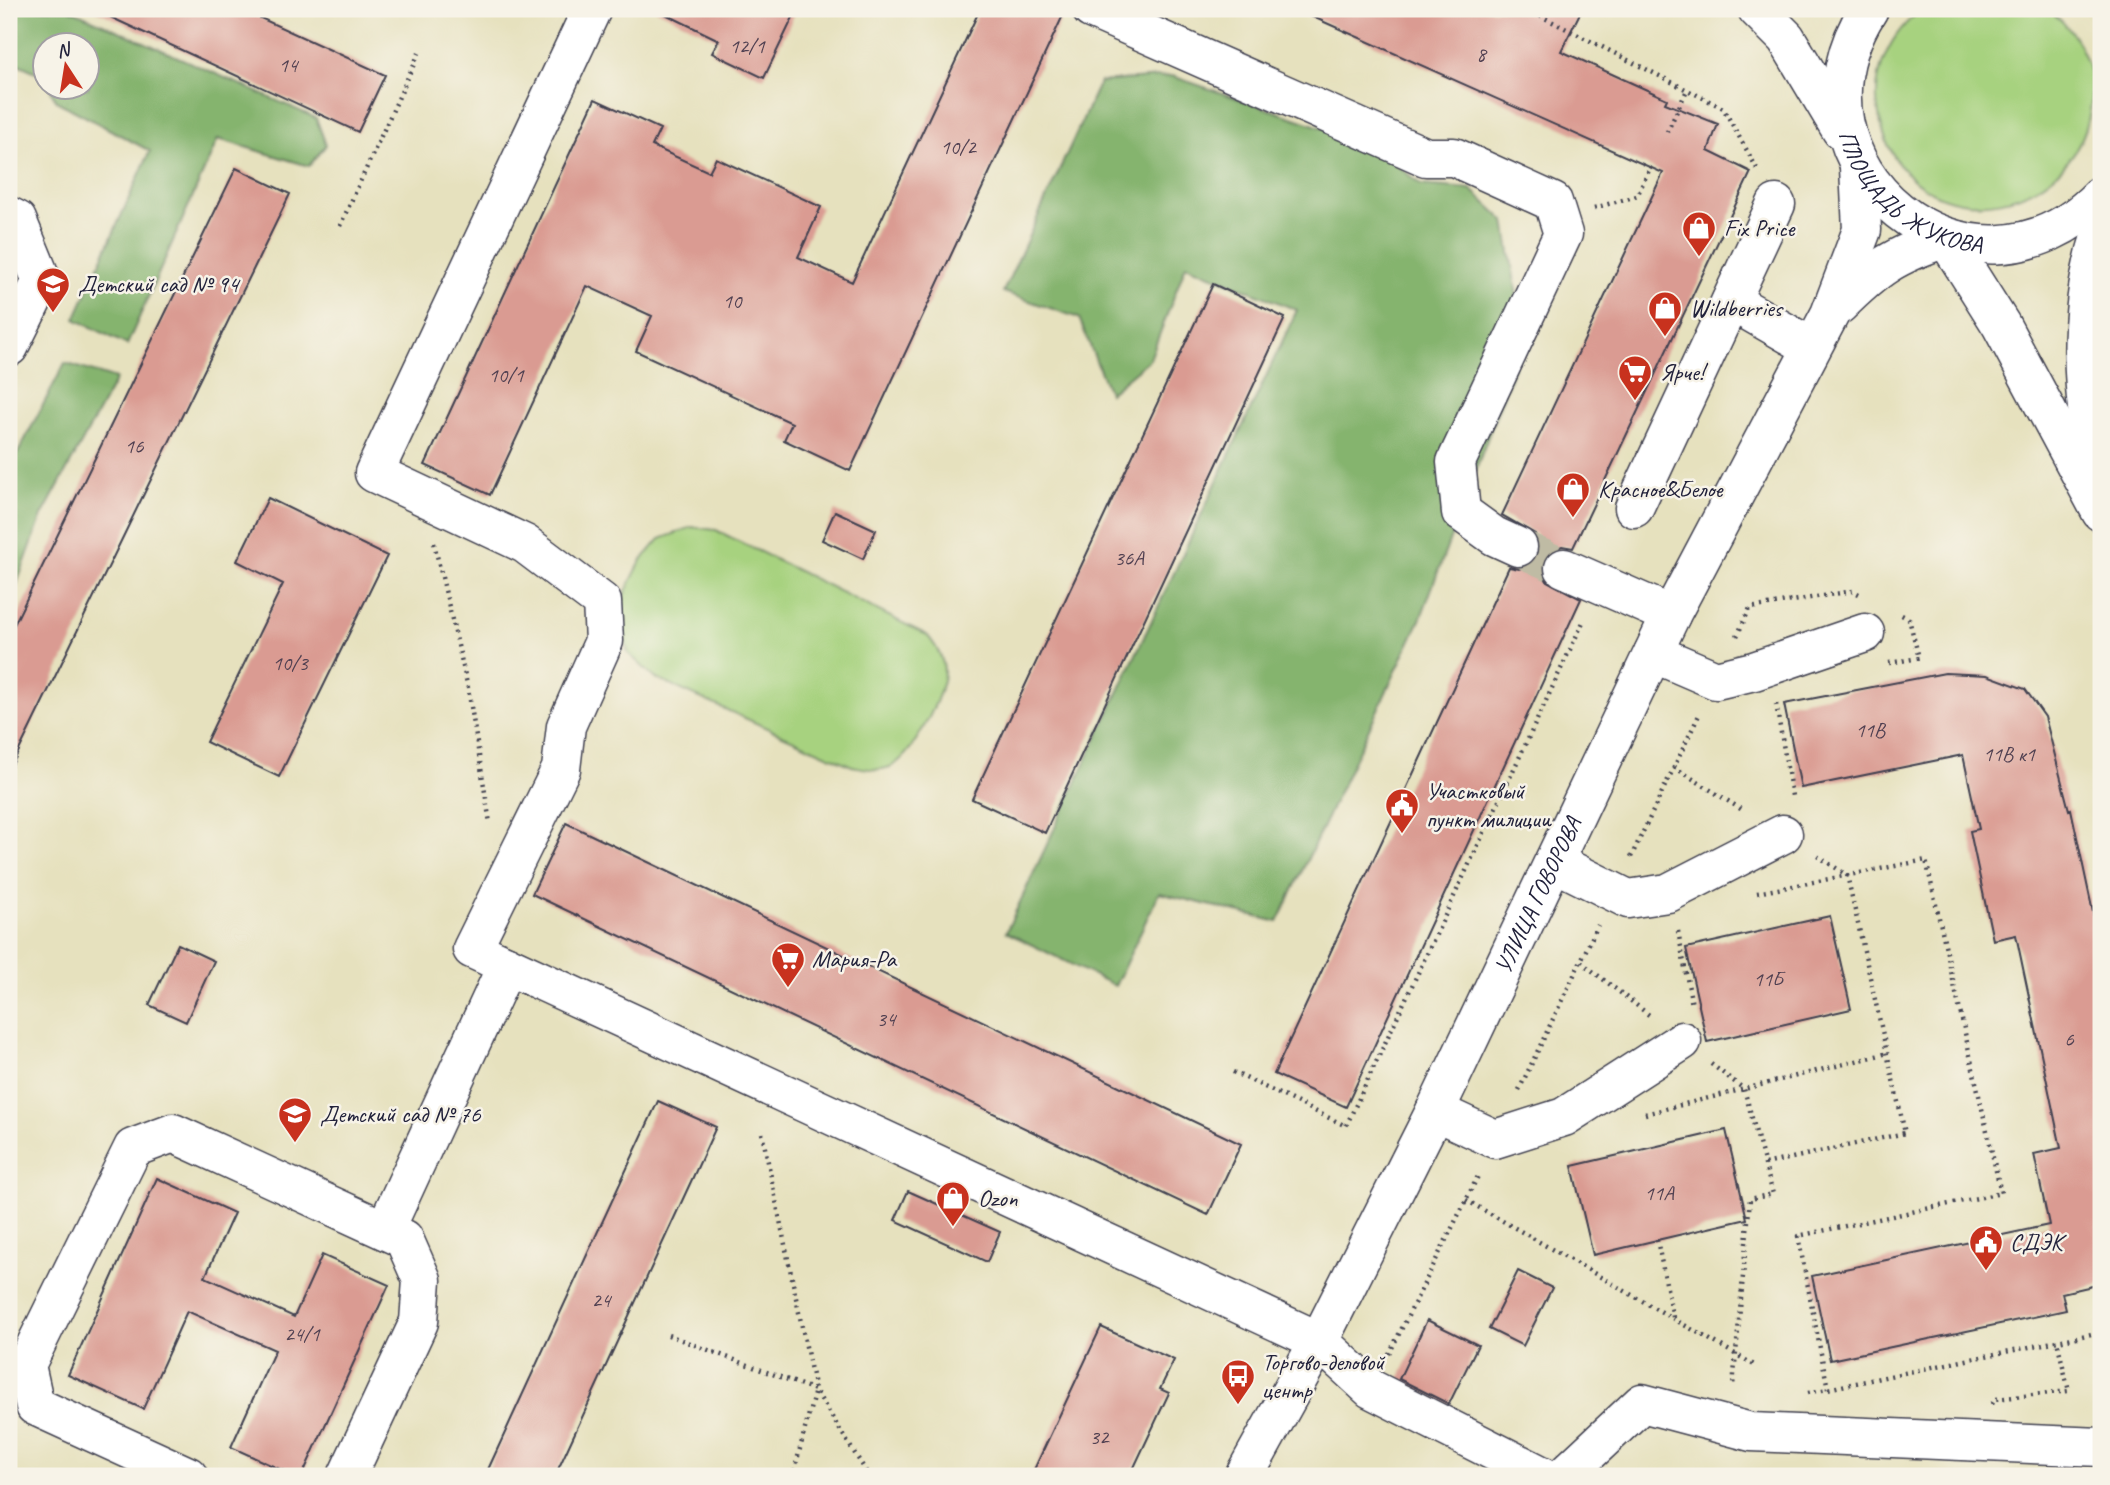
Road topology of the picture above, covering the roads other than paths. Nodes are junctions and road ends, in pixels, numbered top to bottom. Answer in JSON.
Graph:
{"nodes":[{"id":1,"x":592,"y":9,"type":"edge"},
{"id":2,"x":1091,"y":9,"type":"edge"},
{"id":3,"x":1757,"y":9,"type":"edge"},
{"id":4,"x":1869,"y":9,"type":"edge"},
{"id":5,"x":1853,"y":154,"type":"junction"},
{"id":6,"x":2101,"y":195,"type":"edge"},
{"id":7,"x":1776,"y":204,"type":"road end"},
{"id":8,"x":9,"y":216,"type":"edge"},
{"id":9,"x":2101,"y":234,"type":"edge"},
{"id":10,"x":1946,"y":238,"type":"junction"},
{"id":11,"x":1731,"y":301,"type":"junction"},
{"id":12,"x":1830,"y":314,"type":"junction"},
{"id":13,"x":9,"y":347,"type":"edge"},
{"id":14,"x":1811,"y":347,"type":"junction"},
{"id":15,"x":2101,"y":491,"type":"edge"},
{"id":16,"x":1634,"y":508,"type":"dead end"},
{"id":17,"x":2101,"y":512,"type":"edge"},
{"id":18,"x":1518,"y":547,"type":"tunnel mouth"},
{"id":19,"x":1564,"y":568,"type":"tunnel mouth"},
{"id":20,"x":1671,"y":615,"type":"junction"},
{"id":21,"x":1865,"y":633,"type":"dead end"},
{"id":22,"x":1653,"y":653,"type":"junction"},
{"id":23,"x":1788,"y":819,"type":"road end"},
{"id":24,"x":1554,"y":862,"type":"junction"},
{"id":25,"x":507,"y":965,"type":"junction"},
{"id":26,"x":1688,"y":1029,"type":"road end"},
{"id":27,"x":1435,"y":1111,"type":"junction"},
{"id":28,"x":385,"y":1230,"type":"junction"},
{"id":29,"x":1319,"y":1340,"type":"junction"},
{"id":30,"x":2101,"y":1447,"type":"edge"},
{"id":31,"x":188,"y":1476,"type":"edge"},
{"id":32,"x":346,"y":1476,"type":"edge"},
{"id":33,"x":1244,"y":1476,"type":"edge"},
{"id":34,"x":1543,"y":1476,"type":"edge"},
{"id":35,"x":1564,"y":1476,"type":"edge"}],
"edges":[{"from":1,"to":25,"type":"street"},
{"from":2,"to":18,"type":"street"},
{"from":3,"to":5,"type":"street"},
{"from":4,"to":5,"type":"street","name":"ПЛОЩАДЬ ЖУКОВА"},
{"from":5,"to":10,"type":"street","name":"ПЛОЩАДЬ ЖУКОВА"},
{"from":5,"to":12,"type":"street"},
{"from":6,"to":10,"type":"street","name":"ПЛОЩАДЬ ЖУКОВА"},
{"from":7,"to":11,"type":"street"},
{"from":8,"to":13,"type":"street"},
{"from":9,"to":15,"type":"street"},
{"from":10,"to":12,"type":"street"},
{"from":10,"to":17,"type":"street"},
{"from":11,"to":14,"type":"street"},
{"from":11,"to":16,"type":"street"},
{"from":12,"to":14,"type":"street","name":"УЛИЦА ГОВОРОВА"},
{"from":14,"to":20,"type":"street","name":"УЛИЦА ГОВОРОВА"},
{"from":19,"to":20,"type":"street"},
{"from":20,"to":22,"type":"street","name":"УЛИЦА ГОВОРОВА"},
{"from":21,"to":22,"type":"street"},
{"from":22,"to":24,"type":"street","name":"УЛИЦА ГОВОРОВА"},
{"from":23,"to":24,"type":"street"},
{"from":24,"to":27,"type":"street","name":"УЛИЦА ГОВОРОВА"},
{"from":25,"to":28,"type":"street"},
{"from":25,"to":29,"type":"street"},
{"from":26,"to":27,"type":"street"},
{"from":27,"to":29,"type":"street","name":"УЛИЦА ГОВОРОВА"},
{"from":28,"to":31,"type":"street"},
{"from":28,"to":32,"type":"street"},
{"from":29,"to":33,"type":"street","name":"УЛИЦА ГОВОРОВА"},
{"from":29,"to":34,"type":"street"},
{"from":30,"to":35,"type":"street"}]}
